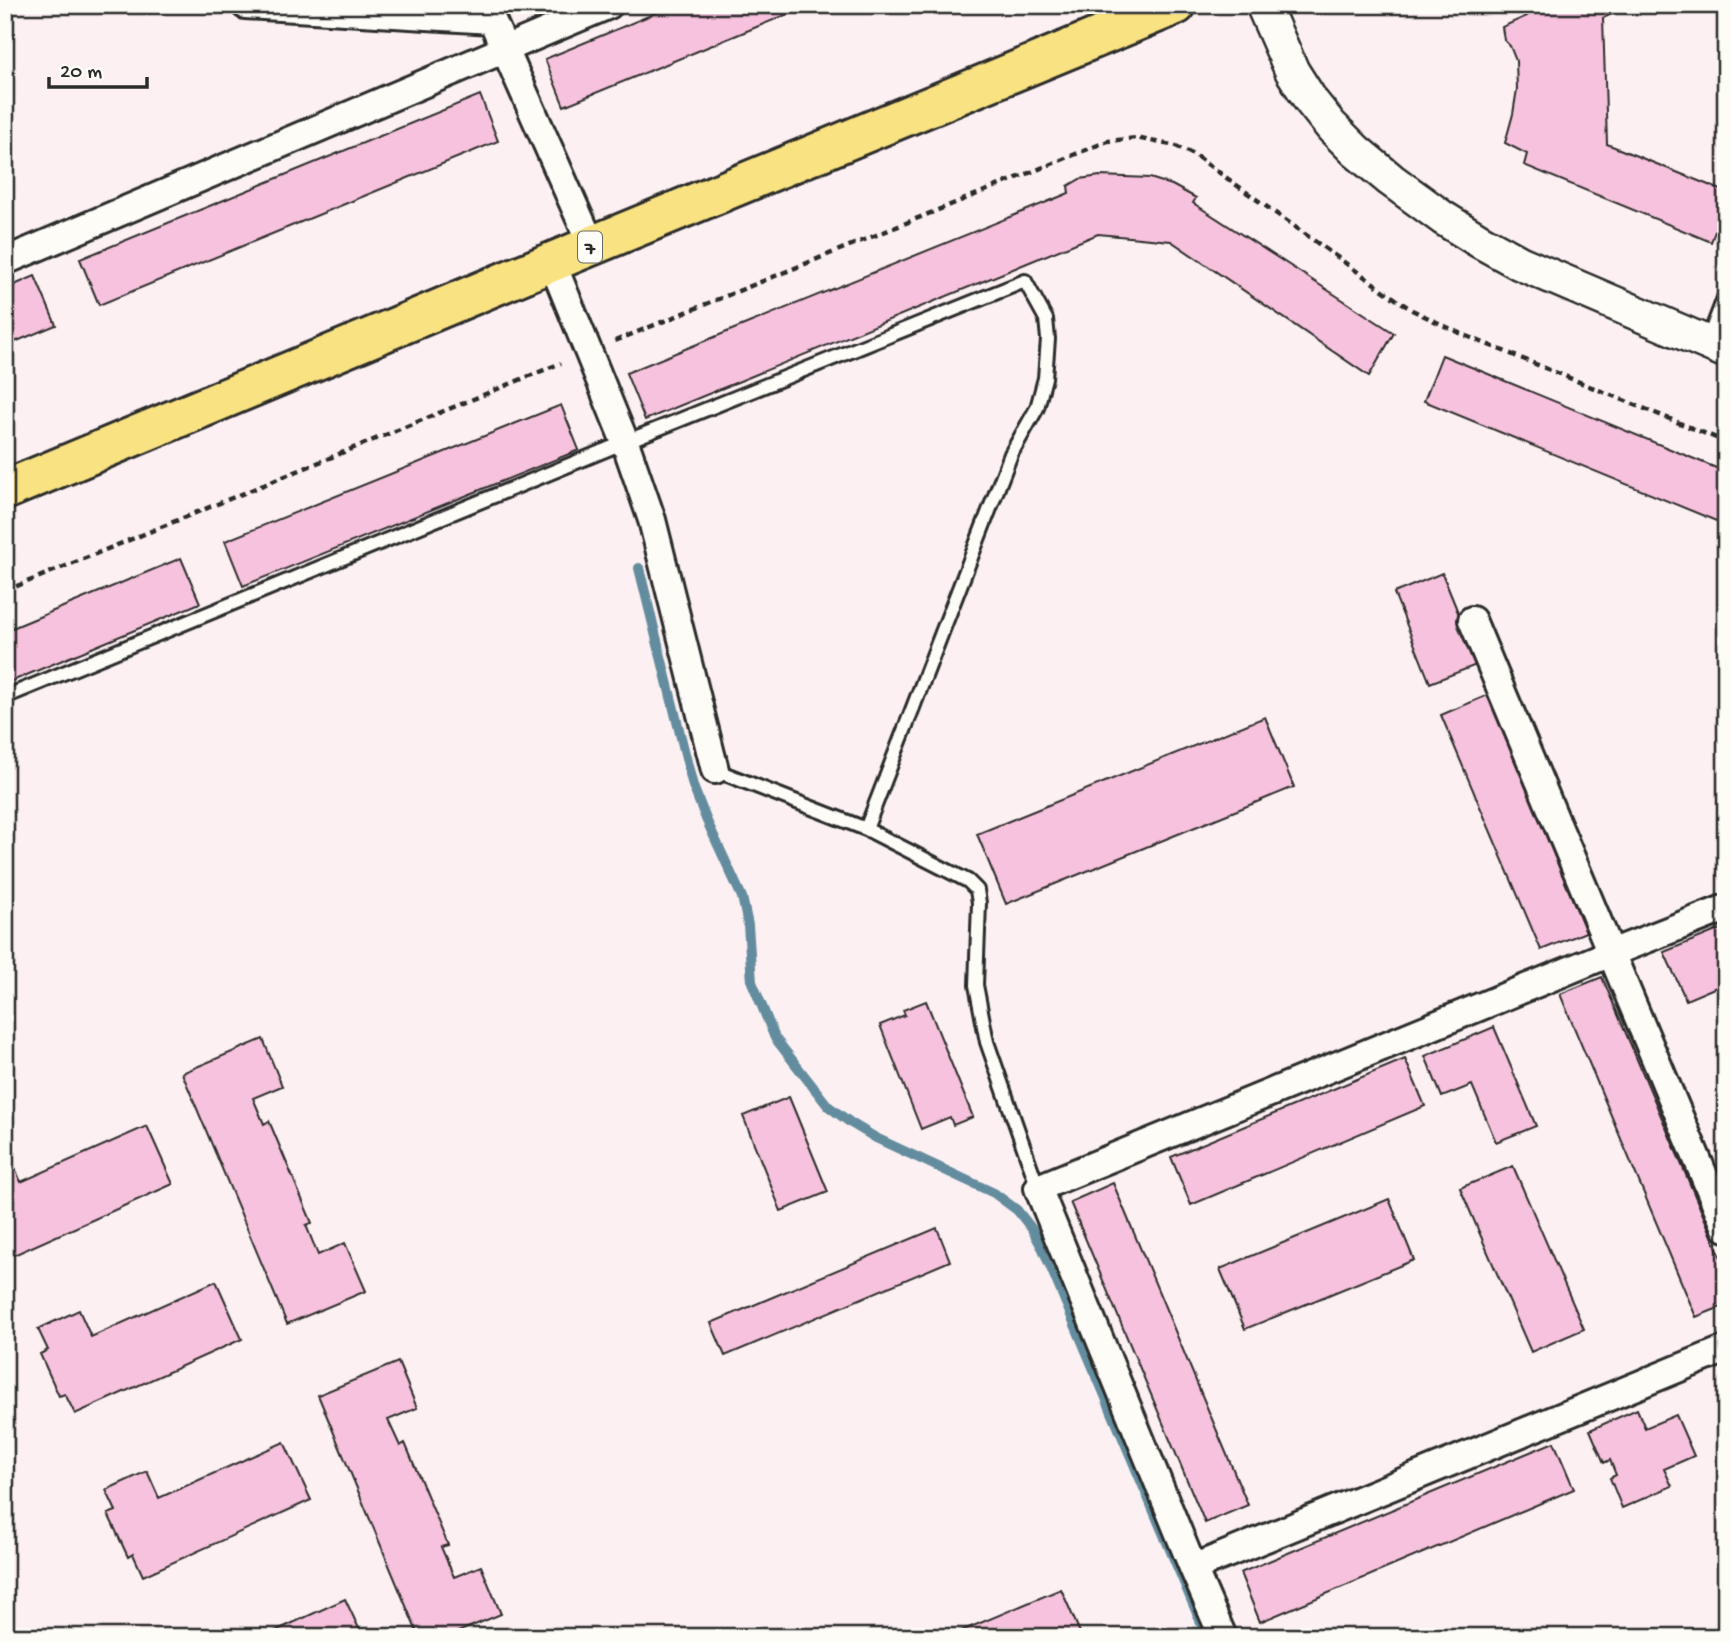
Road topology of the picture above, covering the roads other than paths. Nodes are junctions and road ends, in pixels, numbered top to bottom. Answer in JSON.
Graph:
{"nodes":[{"id":1,"x":245,"y":5,"type":"edge"},
{"id":2,"x":609,"y":5,"type":"edge"},
{"id":3,"x":1176,"y":5,"type":"edge"},
{"id":4,"x":1263,"y":5,"type":"edge"},
{"id":5,"x":505,"y":49,"type":"junction"},
{"id":6,"x":592,"y":246,"type":"junction"},
{"id":7,"x":5,"y":261,"type":"edge"},
{"id":8,"x":552,"y":262,"type":"junction"},
{"id":9,"x":1726,"y":293,"type":"edge"},
{"id":10,"x":1716,"y":347,"type":"edge"},
{"id":11,"x":625,"y":442,"type":"junction"},
{"id":12,"x":5,"y":490,"type":"edge"},
{"id":13,"x":1472,"y":620,"type":"dead end"},
{"id":14,"x":5,"y":697,"type":"edge"},
{"id":15,"x":715,"y":770,"type":"joint"},
{"id":16,"x":866,"y":829,"type":"junction"},
{"id":17,"x":1726,"y":908,"type":"edge"},
{"id":18,"x":1611,"y":953,"type":"junction"},
{"id":19,"x":1038,"y":1188,"type":"junction"},
{"id":20,"x":1726,"y":1228,"type":"edge"},
{"id":21,"x":1726,"y":1349,"type":"edge"},
{"id":22,"x":1193,"y":1568,"type":"junction"},
{"id":23,"x":1223,"y":1637,"type":"edge"}],
"edges":[{"from":1,"to":5,"type":"street"},
{"from":2,"to":5,"type":"street"},
{"from":3,"to":6,"type":"highway","number":"7"},
{"from":4,"to":10,"type":"street"},
{"from":5,"to":6,"type":"street"},
{"from":5,"to":7,"type":"street"},
{"from":6,"to":8,"type":"highway","number":"7"},
{"from":8,"to":11,"type":"street"},
{"from":8,"to":12,"type":"highway","number":"7"},
{"from":9,"to":10,"type":"lane"},
{"from":11,"to":14,"type":"lane"},
{"from":11,"to":15,"type":"street"},
{"from":11,"to":16,"type":"lane"},
{"from":13,"to":18,"type":"street"},
{"from":15,"to":16,"type":"lane"},
{"from":16,"to":19,"type":"lane"},
{"from":17,"to":18,"type":"street"},
{"from":18,"to":19,"type":"street"},
{"from":18,"to":20,"type":"street"},
{"from":19,"to":22,"type":"street"},
{"from":21,"to":22,"type":"street"},
{"from":22,"to":23,"type":"street"}]}
